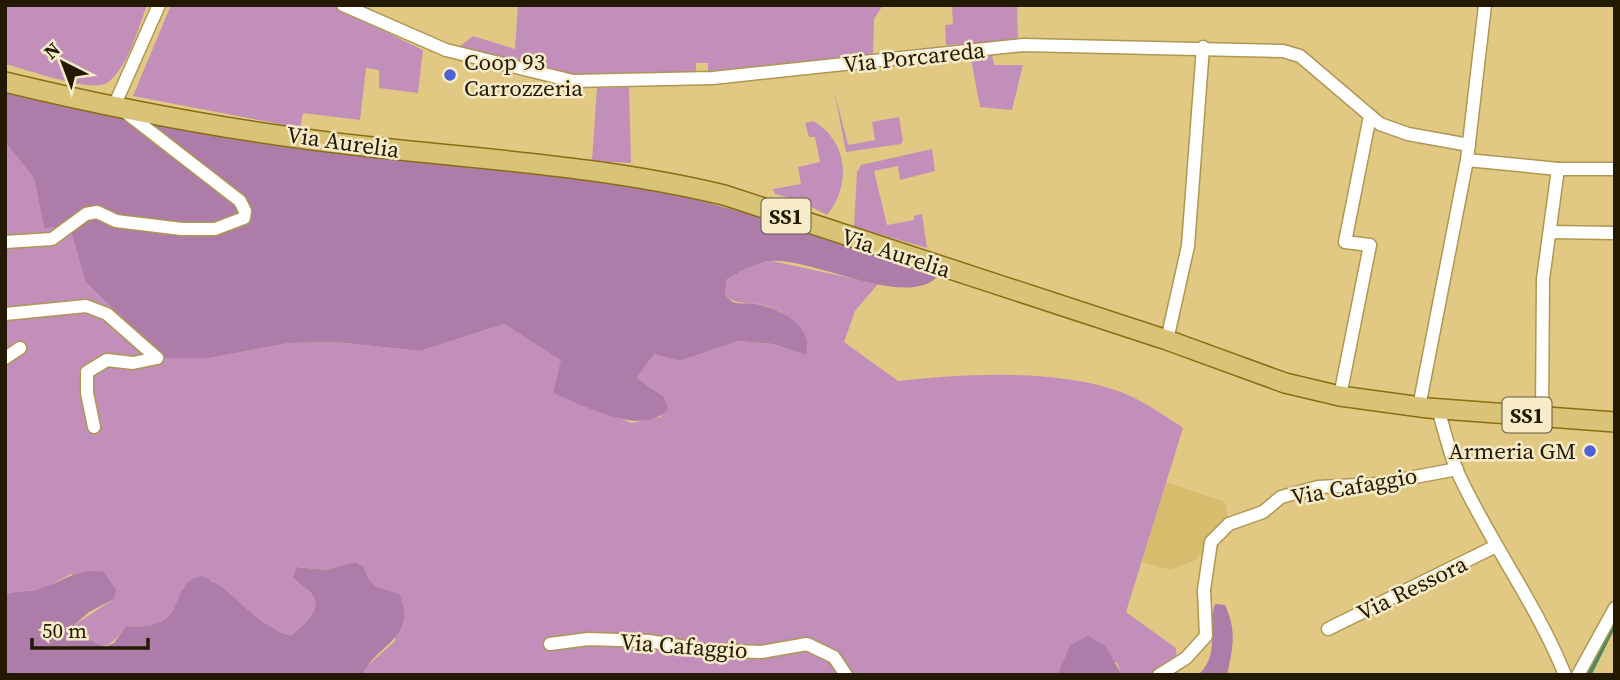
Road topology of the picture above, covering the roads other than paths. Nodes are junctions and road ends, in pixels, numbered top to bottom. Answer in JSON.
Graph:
{"nodes":[{"id":1,"x":159,"y":5,"type":"edge"},
{"id":2,"x":343,"y":5,"type":"edge"},
{"id":3,"x":1485,"y":5,"type":"edge"},
{"id":4,"x":1203,"y":47,"type":"junction"},
{"id":5,"x":5,"y":82,"type":"edge"},
{"id":6,"x":115,"y":104,"type":"junction"},
{"id":7,"x":1370,"y":116,"type":"junction"},
{"id":8,"x":1469,"y":145,"type":"junction"},
{"id":9,"x":1467,"y":160,"type":"junction"},
{"id":10,"x":1558,"y":169,"type":"junction"},
{"id":11,"x":1615,"y":169,"type":"edge"},
{"id":12,"x":1550,"y":232,"type":"junction"},
{"id":13,"x":1615,"y":233,"type":"edge"},
{"id":14,"x":5,"y":242,"type":"edge"},
{"id":15,"x":5,"y":314,"type":"edge"},
{"id":16,"x":1167,"y":340,"type":"junction"},
{"id":17,"x":20,"y":348,"type":"dead end"},
{"id":18,"x":5,"y":358,"type":"edge"},
{"id":19,"x":1340,"y":396,"type":"junction"},
{"id":20,"x":1429,"y":408,"type":"junction"},
{"id":21,"x":1542,"y":416,"type":"junction"},
{"id":22,"x":1615,"y":422,"type":"edge"},
{"id":23,"x":94,"y":427,"type":"dead end"},
{"id":24,"x":1457,"y":469,"type":"junction"},
{"id":25,"x":1496,"y":546,"type":"junction"},
{"id":26,"x":1615,"y":608,"type":"edge"},
{"id":27,"x":1328,"y":629,"type":"dead end"},
{"id":28,"x":550,"y":644,"type":"dead end"},
{"id":29,"x":846,"y":675,"type":"edge"},
{"id":30,"x":1159,"y":675,"type":"edge"},
{"id":31,"x":1565,"y":675,"type":"edge"},
{"id":32,"x":1578,"y":675,"type":"edge"}],
"edges":[{"from":1,"to":6,"type":"street"},
{"from":2,"to":4,"type":"street","name":"Via Porcareda"},
{"from":3,"to":8,"type":"street"},
{"from":4,"to":7,"type":"street","name":"Via Porcareda"},
{"from":4,"to":16,"type":"street"},
{"from":5,"to":6,"type":"main road","name":"Via Aurelia","number":"SS1"},
{"from":6,"to":14,"type":"street"},
{"from":6,"to":16,"type":"main road","name":"Via Aurelia","number":"SS1"},
{"from":7,"to":8,"type":"street","name":"Via Porcareda"},
{"from":7,"to":19,"type":"street"},
{"from":8,"to":9,"type":"street"},
{"from":9,"to":10,"type":"street"},
{"from":9,"to":20,"type":"street"},
{"from":10,"to":11,"type":"street"},
{"from":10,"to":12,"type":"street"},
{"from":12,"to":13,"type":"street"},
{"from":12,"to":21,"type":"street"},
{"from":15,"to":23,"type":"street"},
{"from":16,"to":19,"type":"main road","name":"Via Aurelia","number":"SS1"},
{"from":17,"to":18,"type":"street"},
{"from":19,"to":20,"type":"main road","name":"Via Aurelia","number":"SS1"},
{"from":20,"to":21,"type":"main road","name":"Via Aurelia","number":"SS1"},
{"from":20,"to":24,"type":"street"},
{"from":21,"to":22,"type":"main road","name":"Via Aurelia","number":"SS1"},
{"from":24,"to":25,"type":"street"},
{"from":24,"to":30,"type":"street","name":"Via Cafaggio"},
{"from":25,"to":27,"type":"street","name":"Via Ressora"},
{"from":25,"to":31,"type":"street"},
{"from":26,"to":32,"type":"street"},
{"from":28,"to":29,"type":"street","name":"Via Cafaggio"}]}
